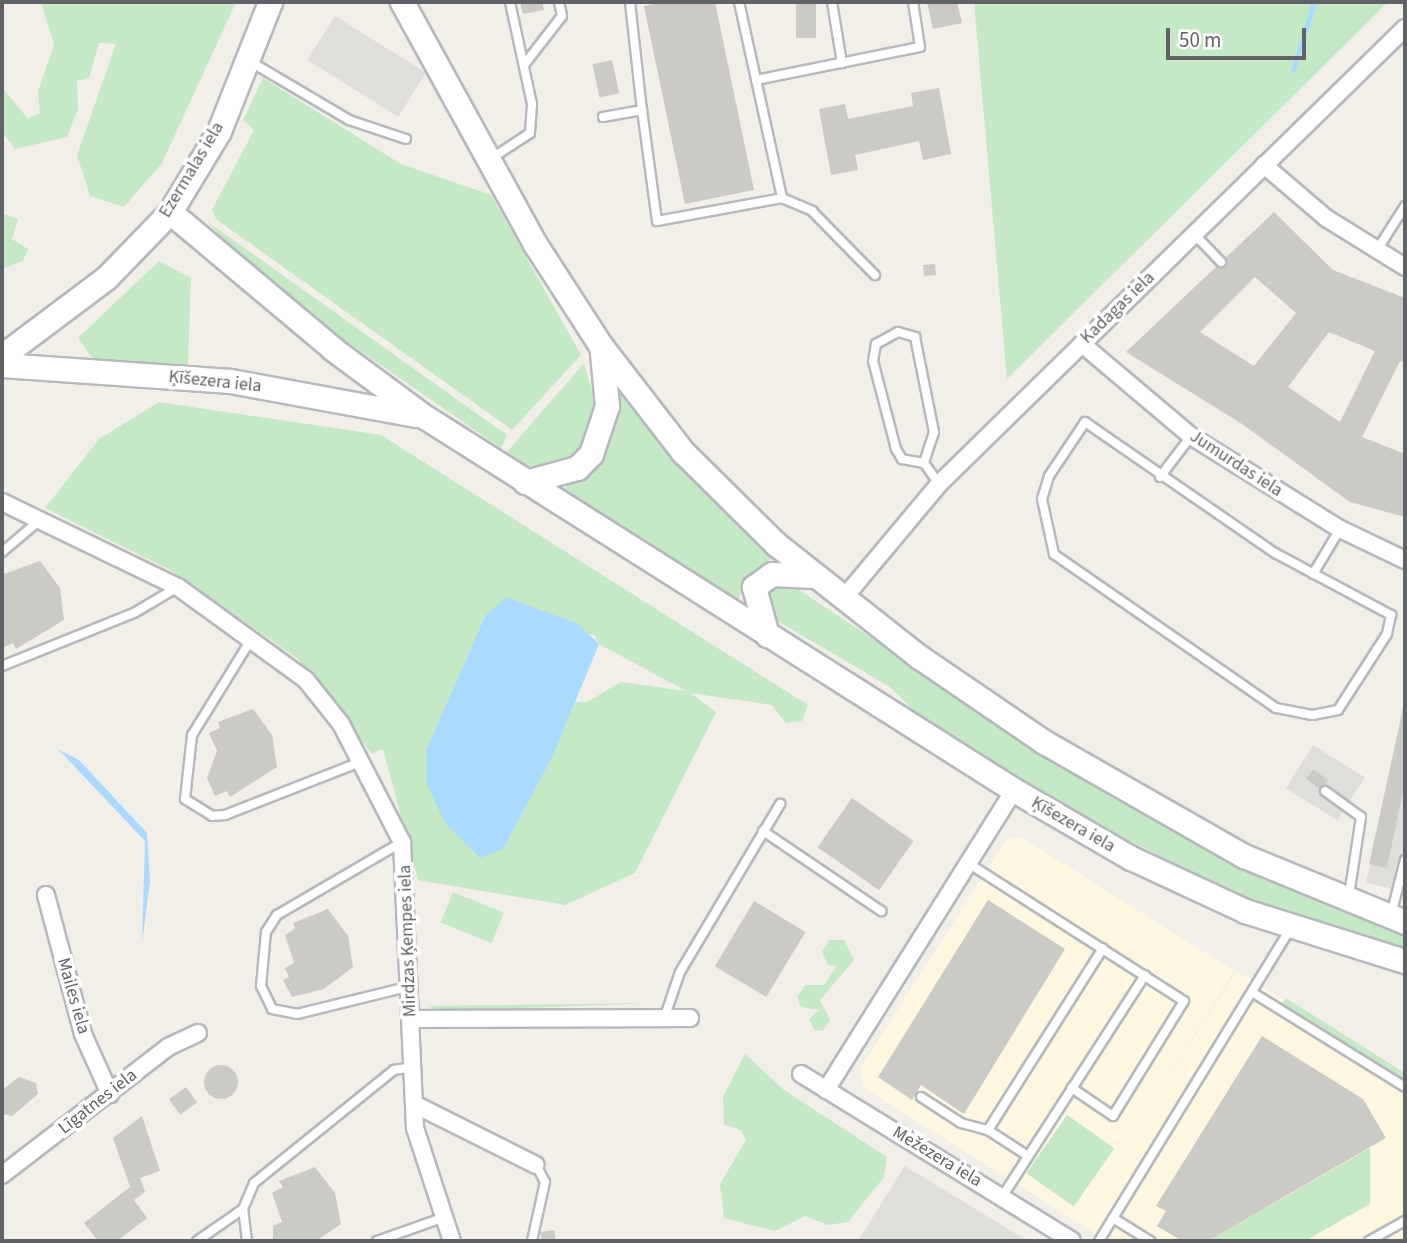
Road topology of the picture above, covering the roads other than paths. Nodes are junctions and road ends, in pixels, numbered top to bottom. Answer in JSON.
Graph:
{"nodes":[{"id":1,"x":270,"y":2,"type":"edge"},
{"id":2,"x":393,"y":2,"type":"edge"},
{"id":3,"x":510,"y":2,"type":"edge"},
{"id":4,"x":559,"y":2,"type":"edge"},
{"id":5,"x":630,"y":2,"type":"edge"},
{"id":6,"x":739,"y":2,"type":"edge"},
{"id":7,"x":832,"y":2,"type":"edge"},
{"id":8,"x":914,"y":2,"type":"edge"},
{"id":9,"x":407,"y":11,"type":"edge"},
{"id":10,"x":1405,"y":28,"type":"edge"},
{"id":11,"x":248,"y":60,"type":"junction"},
{"id":12,"x":842,"y":63,"type":"junction"},
{"id":13,"x":524,"y":65,"type":"junction"},
{"id":14,"x":756,"y":79,"type":"junction"},
{"id":15,"x":642,"y":110,"type":"junction"},
{"id":16,"x":603,"y":117,"type":"dead end"},
{"id":17,"x":406,"y":139,"type":"dead end"},
{"id":18,"x":488,"y":160,"type":"junction"},
{"id":19,"x":1264,"y":165,"type":"junction"},
{"id":20,"x":782,"y":198,"type":"junction"},
{"id":21,"x":1405,"y":206,"type":"edge"},
{"id":22,"x":170,"y":212,"type":"junction"},
{"id":23,"x":1194,"y":234,"type":"junction"},
{"id":24,"x":1377,"y":250,"type":"junction"},
{"id":25,"x":1221,"y":262,"type":"dead end"},
{"id":26,"x":1405,"y":267,"type":"edge"},
{"id":27,"x":875,"y":275,"type":"dead end"},
{"id":28,"x":1082,"y":344,"type":"junction"},
{"id":29,"x":601,"y":346,"type":"junction"},
{"id":30,"x":2,"y":356,"type":"edge"},
{"id":31,"x":2,"y":365,"type":"edge"},
{"id":32,"x":425,"y":417,"type":"junction"},
{"id":33,"x":1191,"y":436,"type":"junction"},
{"id":34,"x":924,"y":463,"type":"junction"},
{"id":35,"x":1160,"y":477,"type":"junction"},
{"id":36,"x":525,"y":482,"type":"junction"},
{"id":37,"x":939,"y":484,"type":"junction"},
{"id":38,"x":2,"y":502,"type":"edge"},
{"id":39,"x":41,"y":519,"type":"junction"},
{"id":40,"x":1340,"y":529,"type":"junction"},
{"id":41,"x":2,"y":552,"type":"edge"},
{"id":42,"x":1405,"y":560,"type":"edge"},
{"id":43,"x":1313,"y":574,"type":"junction"},
{"id":44,"x":813,"y":576,"type":"junction"},
{"id":45,"x":178,"y":587,"type":"junction"},
{"id":46,"x":843,"y":599,"type":"junction"},
{"id":47,"x":767,"y":635,"type":"junction"},
{"id":48,"x":253,"y":638,"type":"junction"},
{"id":49,"x":2,"y":666,"type":"edge"},
{"id":50,"x":363,"y":761,"type":"junction"},
{"id":51,"x":1014,"y":790,"type":"junction"},
{"id":52,"x":1325,"y":791,"type":"dead end"},
{"id":53,"x":780,"y":804,"type":"dead end"},
{"id":54,"x":763,"y":831,"type":"junction"},
{"id":55,"x":402,"y":842,"type":"junction"},
{"id":56,"x":1405,"y":860,"type":"edge"},
{"id":57,"x":968,"y":863,"type":"junction"},
{"id":58,"x":46,"y":895,"type":"dead end"},
{"id":59,"x":1348,"y":902,"type":"junction"},
{"id":60,"x":881,"y":911,"type":"dead end"},
{"id":61,"x":1397,"y":920,"type":"edge"},
{"id":62,"x":1292,"y":926,"type":"junction"},
{"id":63,"x":1103,"y":948,"type":"junction"},
{"id":64,"x":1380,"y":955,"type":"junction"},
{"id":65,"x":1405,"y":961,"type":"edge"},
{"id":66,"x":1405,"y":968,"type":"edge"},
{"id":67,"x":1144,"y":975,"type":"junction"},
{"id":68,"x":411,"y":986,"type":"junction"},
{"id":69,"x":1255,"y":994,"type":"junction"},
{"id":70,"x":665,"y":1016,"type":"junction"},
{"id":71,"x":690,"y":1018,"type":"dead end"},
{"id":72,"x":411,"y":1019,"type":"junction"},
{"id":73,"x":198,"y":1033,"type":"dead end"},
{"id":74,"x":412,"y":1067,"type":"junction"},
{"id":75,"x":801,"y":1074,"type":"dead end"},
{"id":76,"x":1405,"y":1087,"type":"edge"},
{"id":77,"x":1072,"y":1088,"type":"junction"},
{"id":78,"x":826,"y":1090,"type":"junction"},
{"id":79,"x":110,"y":1094,"type":"junction"},
{"id":80,"x":921,"y":1097,"type":"dead end"},
{"id":81,"x":414,"y":1104,"type":"junction"},
{"id":82,"x":988,"y":1130,"type":"junction"},
{"id":83,"x":1028,"y":1156,"type":"junction"},
{"id":84,"x":536,"y":1165,"type":"joint"},
{"id":85,"x":2,"y":1175,"type":"edge"},
{"id":86,"x":1002,"y":1197,"type":"junction"},
{"id":87,"x":243,"y":1209,"type":"junction"},
{"id":88,"x":442,"y":1218,"type":"junction"},
{"id":89,"x":1113,"y":1218,"type":"junction"},
{"id":90,"x":1405,"y":1221,"type":"edge"},
{"id":91,"x":1063,"y":1239,"type":"edge"},
{"id":92,"x":197,"y":1241,"type":"edge"},
{"id":93,"x":247,"y":1241,"type":"edge"},
{"id":94,"x":377,"y":1241,"type":"edge"},
{"id":95,"x":452,"y":1241,"type":"edge"},
{"id":96,"x":532,"y":1241,"type":"edge"},
{"id":97,"x":1099,"y":1241,"type":"edge"},
{"id":98,"x":1150,"y":1241,"type":"edge"},
{"id":99,"x":1369,"y":1241,"type":"edge"}],
"edges":[{"from":1,"to":11,"type":"street","name":"Ezermalas iela"},
{"from":2,"to":9,"type":"street"},
{"from":3,"to":13,"type":"lane"},
{"from":4,"to":13,"type":"lane"},
{"from":5,"to":15,"type":"lane"},
{"from":6,"to":14,"type":"lane"},
{"from":7,"to":12,"type":"lane"},
{"from":8,"to":12,"type":"lane"},
{"from":9,"to":18,"type":"street"},
{"from":10,"to":19,"type":"street","name":"Kadagas iela"},
{"from":11,"to":17,"type":"lane"},
{"from":11,"to":22,"type":"street","name":"Ezermalas iela"},
{"from":12,"to":14,"type":"lane"},
{"from":13,"to":18,"type":"lane"},
{"from":14,"to":20,"type":"lane"},
{"from":15,"to":16,"type":"lane"},
{"from":15,"to":20,"type":"lane"},
{"from":18,"to":29,"type":"street"},
{"from":19,"to":23,"type":"street","name":"Kadagas iela"},
{"from":19,"to":24,"type":"street"},
{"from":20,"to":27,"type":"lane"},
{"from":21,"to":24,"type":"lane"},
{"from":22,"to":30,"type":"street","name":"Ezermalas iela"},
{"from":22,"to":32,"type":"street","name":"Ķīšezera iela"},
{"from":23,"to":25,"type":"lane"},
{"from":23,"to":28,"type":"street","name":"Kadagas iela"},
{"from":24,"to":26,"type":"street"},
{"from":28,"to":33,"type":"street","name":"Jumurdas iela"},
{"from":28,"to":37,"type":"street","name":"Kadagas iela"},
{"from":29,"to":36,"type":"street"},
{"from":29,"to":44,"type":"street"},
{"from":31,"to":32,"type":"street","name":"Ķīšezera iela"},
{"from":32,"to":36,"type":"street","name":"Ķīšezera iela"},
{"from":33,"to":35,"type":"lane"},
{"from":33,"to":40,"type":"street","name":"Jumurdas iela"},
{"from":34,"to":34,"type":"lane"},
{"from":34,"to":37,"type":"lane"},
{"from":35,"to":43,"type":"lane"},
{"from":35,"to":43,"type":"lane"},
{"from":36,"to":47,"type":"street","name":"Ķīšezera iela"},
{"from":37,"to":46,"type":"street","name":"Kadagas iela"},
{"from":38,"to":39,"type":"street","name":"Mirdzas Ķempes iela"},
{"from":39,"to":41,"type":"lane"},
{"from":39,"to":45,"type":"street","name":"Mirdzas Ķempes iela"},
{"from":40,"to":42,"type":"street","name":"Jumurdas iela"},
{"from":40,"to":43,"type":"lane"},
{"from":44,"to":46,"type":"street"},
{"from":44,"to":47,"type":"street"},
{"from":45,"to":48,"type":"street","name":"Mirdzas Ķempes iela"},
{"from":45,"to":49,"type":"lane"},
{"from":46,"to":59,"type":"street"},
{"from":47,"to":51,"type":"street","name":"Ķīšezera iela"},
{"from":48,"to":50,"type":"street","name":"Mirdzas Ķempes iela"},
{"from":48,"to":50,"type":"lane"},
{"from":50,"to":55,"type":"street","name":"Mirdzas Ķempes iela"},
{"from":51,"to":57,"type":"street"},
{"from":51,"to":62,"type":"street","name":"Ķīšezera iela"},
{"from":52,"to":59,"type":"lane"},
{"from":53,"to":54,"type":"lane"},
{"from":54,"to":60,"type":"lane"},
{"from":54,"to":70,"type":"lane"},
{"from":55,"to":68,"type":"street","name":"Mirdzas Ķempes iela"},
{"from":55,"to":68,"type":"lane"},
{"from":56,"to":61,"type":"lane"},
{"from":57,"to":63,"type":"lane"},
{"from":57,"to":78,"type":"street"},
{"from":58,"to":79,"type":"street","name":"Mailes iela"},
{"from":59,"to":61,"type":"street"},
{"from":62,"to":64,"type":"street","name":"Ķīšezera iela"},
{"from":62,"to":69,"type":"lane"},
{"from":63,"to":67,"type":"lane"},
{"from":63,"to":82,"type":"lane"},
{"from":64,"to":65,"type":"street","name":"Ķīšezera iela"},
{"from":64,"to":66,"type":"street"},
{"from":67,"to":77,"type":"lane"},
{"from":67,"to":77,"type":"lane"},
{"from":68,"to":72,"type":"street","name":"Mirdzas Ķempes iela"},
{"from":69,"to":76,"type":"lane"},
{"from":69,"to":89,"type":"lane"},
{"from":70,"to":71,"type":"street"},
{"from":70,"to":72,"type":"street"},
{"from":72,"to":74,"type":"street","name":"Mirdzas Ķempes iela"},
{"from":73,"to":79,"type":"street","name":"Līgatnes iela"},
{"from":74,"to":81,"type":"street","name":"Mirdzas Ķempes iela"},
{"from":74,"to":87,"type":"lane"},
{"from":75,"to":78,"type":"street","name":"Mežezera iela"},
{"from":77,"to":83,"type":"lane"},
{"from":78,"to":86,"type":"street","name":"Mežezera iela"},
{"from":79,"to":85,"type":"street","name":"Līgatnes iela"},
{"from":80,"to":82,"type":"lane"},
{"from":81,"to":84,"type":"street"},
{"from":81,"to":88,"type":"street","name":"Mirdzas Ķempes iela"},
{"from":82,"to":83,"type":"lane"},
{"from":83,"to":86,"type":"lane"},
{"from":84,"to":96,"type":"lane"},
{"from":86,"to":91,"type":"street","name":"Mežezera iela"},
{"from":87,"to":92,"type":"lane"},
{"from":87,"to":93,"type":"lane"},
{"from":88,"to":94,"type":"lane"},
{"from":88,"to":95,"type":"street","name":"Mirdzas Ķempes iela"},
{"from":89,"to":97,"type":"lane"},
{"from":89,"to":98,"type":"lane"},
{"from":90,"to":99,"type":"lane"}]}
